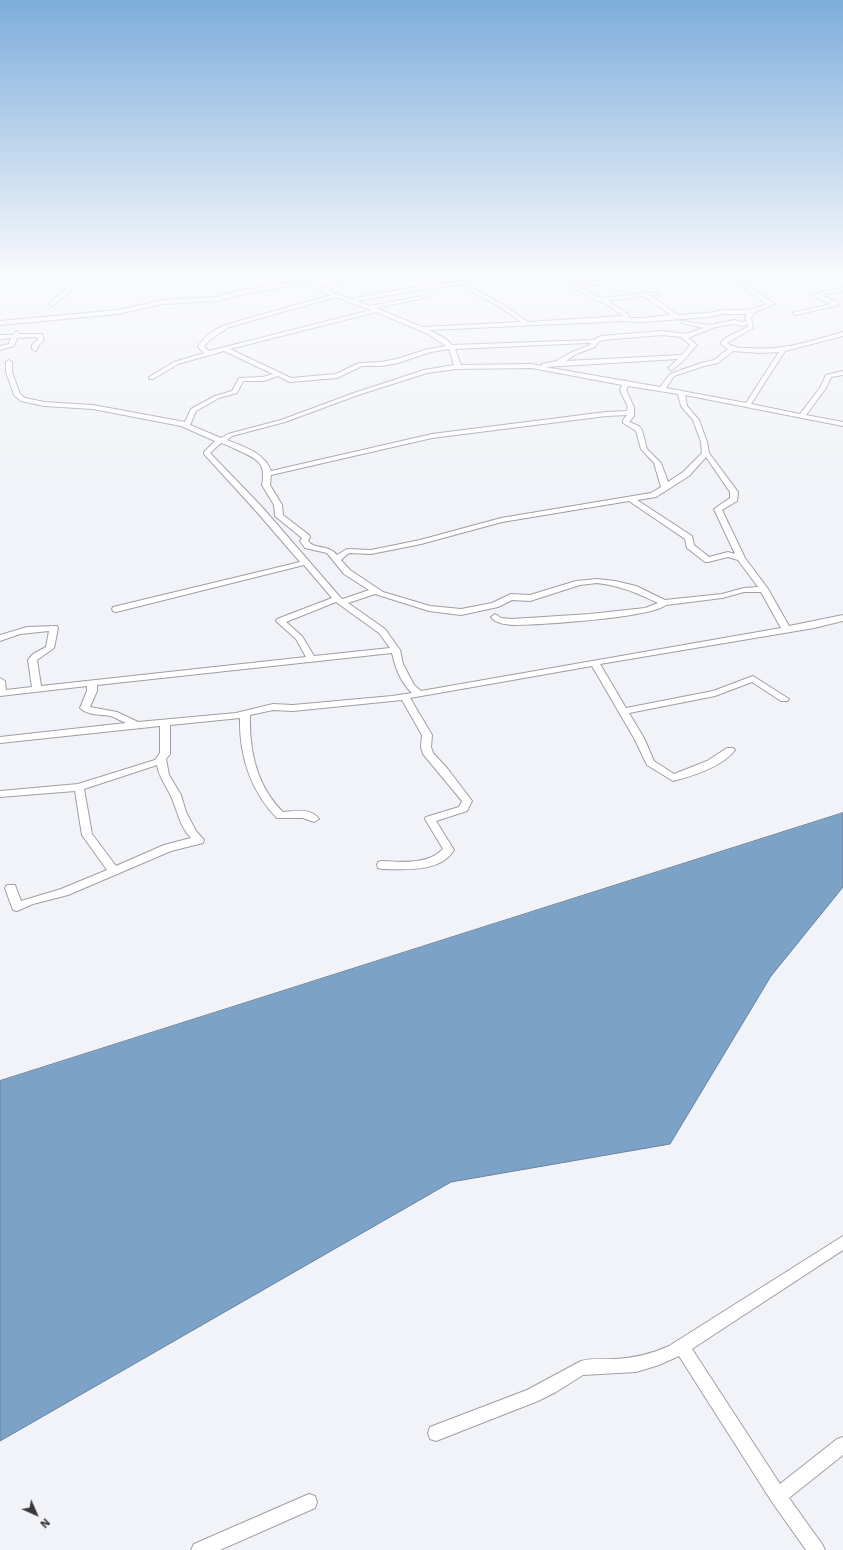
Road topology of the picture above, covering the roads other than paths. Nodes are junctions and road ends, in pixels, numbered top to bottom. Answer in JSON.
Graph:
{"nodes":[{"id":1,"x":11,"y":345,"type":"edge"},
{"id":2,"x":36,"y":345,"type":"edge"},
{"id":3,"x":202,"y":345,"type":"edge"},
{"id":4,"x":239,"y":345,"type":"edge"},
{"id":5,"x":478,"y":345,"type":"edge"},
{"id":6,"x":593,"y":345,"type":"edge"},
{"id":7,"x":694,"y":345,"type":"edge"},
{"id":8,"x":726,"y":345,"type":"edge"},
{"id":9,"x":805,"y":345,"type":"edge"},
{"id":10,"x":451,"y":347,"type":"junction"},
{"id":11,"x":0,"y":348,"type":"edge"},
{"id":12,"x":35,"y":349,"type":"dead end"},
{"id":13,"x":224,"y":349,"type":"junction"},
{"id":14,"x":731,"y":349,"type":"junction"},
{"id":15,"x":783,"y":350,"type":"junction"},
{"id":16,"x":207,"y":353,"type":"junction"},
{"id":17,"x":683,"y":357,"type":"junction"},
{"id":18,"x":10,"y":362,"type":"dead end"},
{"id":19,"x":558,"y":363,"type":"junction"},
{"id":20,"x":532,"y":366,"type":"junction"},
{"id":21,"x":458,"y":367,"type":"junction"},
{"id":22,"x":671,"y":368,"type":"dead end"},
{"id":23,"x":843,"y":373,"type":"edge"},
{"id":24,"x":279,"y":374,"type":"junction"},
{"id":25,"x":152,"y":378,"type":"dead end"},
{"id":26,"x":626,"y":384,"type":"junction"},
{"id":27,"x":662,"y":389,"type":"junction"},
{"id":28,"x":681,"y":392,"type":"junction"},
{"id":29,"x":748,"y":404,"type":"junction"},
{"id":30,"x":630,"y":413,"type":"junction"},
{"id":31,"x":802,"y":416,"type":"junction"},
{"id":32,"x":843,"y":424,"type":"edge"},
{"id":33,"x":187,"y":425,"type":"junction"},
{"id":34,"x":220,"y":440,"type":"junction"},
{"id":35,"x":706,"y":453,"type":"junction"},
{"id":36,"x":268,"y":474,"type":"junction"},
{"id":37,"x":665,"y":487,"type":"junction"},
{"id":38,"x":630,"y":499,"type":"junction"},
{"id":39,"x":741,"y":558,"type":"junction"},
{"id":40,"x":337,"y":559,"type":"junction"},
{"id":41,"x":304,"y":563,"type":"junction"},
{"id":42,"x":764,"y":589,"type":"junction"},
{"id":43,"x":376,"y":591,"type":"junction"},
{"id":44,"x":339,"y":601,"type":"junction"},
{"id":45,"x":664,"y":603,"type":"junction"},
{"id":46,"x":116,"y":609,"type":"dead end"},
{"id":47,"x":495,"y":617,"type":"dead end"},
{"id":48,"x":843,"y":618,"type":"edge"},
{"id":49,"x":786,"y":629,"type":"junction"},
{"id":50,"x":0,"y":638,"type":"edge"},
{"id":51,"x":396,"y":650,"type":"junction"},
{"id":52,"x":311,"y":659,"type":"junction"},
{"id":53,"x":595,"y":662,"type":"junction"},
{"id":54,"x":0,"y":681,"type":"edge"},
{"id":55,"x":92,"y":683,"type":"junction"},
{"id":56,"x":37,"y":689,"type":"junction"},
{"id":57,"x":1,"y":693,"type":"edge"},
{"id":58,"x":419,"y":694,"type":"junction"},
{"id":59,"x":405,"y":697,"type":"junction"},
{"id":60,"x":784,"y":699,"type":"dead end"},
{"id":61,"x":622,"y":711,"type":"junction"},
{"id":62,"x":245,"y":714,"type":"junction"},
{"id":63,"x":165,"y":722,"type":"junction"},
{"id":64,"x":136,"y":725,"type":"junction"},
{"id":65,"x":0,"y":740,"type":"edge"},
{"id":66,"x":730,"y":750,"type":"dead end"},
{"id":67,"x":161,"y":758,"type":"junction"},
{"id":68,"x":79,"y":787,"type":"junction"},
{"id":69,"x":0,"y":794,"type":"edge"},
{"id":70,"x":314,"y":818,"type":"dead end"},
{"id":71,"x":382,"y":865,"type":"dead end"},
{"id":72,"x":114,"y":871,"type":"junction"},
{"id":73,"x":11,"y":888,"type":"dead end"},
{"id":74,"x":843,"y":1242,"type":"edge"},
{"id":75,"x":682,"y":1347,"type":"junction"},
{"id":76,"x":436,"y":1433,"type":"dead end"},
{"id":77,"x":843,"y":1445,"type":"edge"},
{"id":78,"x":778,"y":1496,"type":"junction"},
{"id":79,"x":310,"y":1502,"type":"dead end"},
{"id":80,"x":200,"y":1550,"type":"edge"},
{"id":81,"x":816,"y":1550,"type":"edge"}],
"edges":[{"from":1,"to":11,"type":"street"},
{"from":2,"to":12,"type":"street"},
{"from":3,"to":16,"type":"street"},
{"from":4,"to":13,"type":"street"},
{"from":5,"to":10,"type":"street"},
{"from":6,"to":19,"type":"street"},
{"from":7,"to":17,"type":"street"},
{"from":8,"to":14,"type":"street"},
{"from":9,"to":15,"type":"street"},
{"from":10,"to":21,"type":"street"},
{"from":10,"to":24,"type":"street"},
{"from":13,"to":16,"type":"street"},
{"from":13,"to":24,"type":"street"},
{"from":14,"to":15,"type":"street"},
{"from":14,"to":27,"type":"street"},
{"from":15,"to":29,"type":"street"},
{"from":16,"to":25,"type":"street"},
{"from":17,"to":19,"type":"street"},
{"from":17,"to":22,"type":"street"},
{"from":18,"to":33,"type":"street"},
{"from":19,"to":20,"type":"street"},
{"from":20,"to":21,"type":"street"},
{"from":20,"to":26,"type":"street"},
{"from":21,"to":34,"type":"street"},
{"from":23,"to":31,"type":"street"},
{"from":24,"to":33,"type":"street"},
{"from":26,"to":27,"type":"street"},
{"from":26,"to":30,"type":"street"},
{"from":27,"to":28,"type":"street"},
{"from":28,"to":29,"type":"street"},
{"from":28,"to":35,"type":"street"},
{"from":29,"to":31,"type":"street"},
{"from":30,"to":36,"type":"street"},
{"from":30,"to":37,"type":"street"},
{"from":31,"to":32,"type":"street"},
{"from":33,"to":34,"type":"street"},
{"from":34,"to":36,"type":"street"},
{"from":34,"to":41,"type":"street"},
{"from":35,"to":37,"type":"street"},
{"from":35,"to":39,"type":"street"},
{"from":36,"to":40,"type":"street"},
{"from":37,"to":38,"type":"street"},
{"from":38,"to":39,"type":"street"},
{"from":38,"to":40,"type":"street"},
{"from":39,"to":42,"type":"street"},
{"from":40,"to":43,"type":"street"},
{"from":41,"to":44,"type":"street"},
{"from":41,"to":46,"type":"street"},
{"from":42,"to":45,"type":"street"},
{"from":42,"to":49,"type":"street"},
{"from":43,"to":44,"type":"street"},
{"from":43,"to":45,"type":"street"},
{"from":44,"to":51,"type":"street"},
{"from":44,"to":52,"type":"street"},
{"from":45,"to":47,"type":"street"},
{"from":48,"to":49,"type":"street"},
{"from":49,"to":53,"type":"street"},
{"from":50,"to":56,"type":"street"},
{"from":51,"to":52,"type":"street"},
{"from":51,"to":58,"type":"street"},
{"from":52,"to":55,"type":"street"},
{"from":53,"to":58,"type":"street"},
{"from":53,"to":61,"type":"street"},
{"from":54,"to":57,"type":"street"},
{"from":55,"to":56,"type":"street"},
{"from":55,"to":64,"type":"street"},
{"from":56,"to":57,"type":"street"},
{"from":58,"to":59,"type":"street"},
{"from":59,"to":62,"type":"street"},
{"from":59,"to":71,"type":"street"},
{"from":60,"to":61,"type":"street"},
{"from":61,"to":66,"type":"street"},
{"from":62,"to":63,"type":"street"},
{"from":62,"to":70,"type":"street"},
{"from":63,"to":64,"type":"street"},
{"from":63,"to":67,"type":"street"},
{"from":64,"to":65,"type":"street"},
{"from":67,"to":68,"type":"street"},
{"from":67,"to":72,"type":"street"},
{"from":68,"to":69,"type":"street"},
{"from":68,"to":72,"type":"street"},
{"from":72,"to":73,"type":"street"},
{"from":74,"to":75,"type":"street"},
{"from":75,"to":76,"type":"street"},
{"from":75,"to":78,"type":"street"},
{"from":77,"to":78,"type":"street"},
{"from":78,"to":81,"type":"street"},
{"from":79,"to":80,"type":"street"}]}
